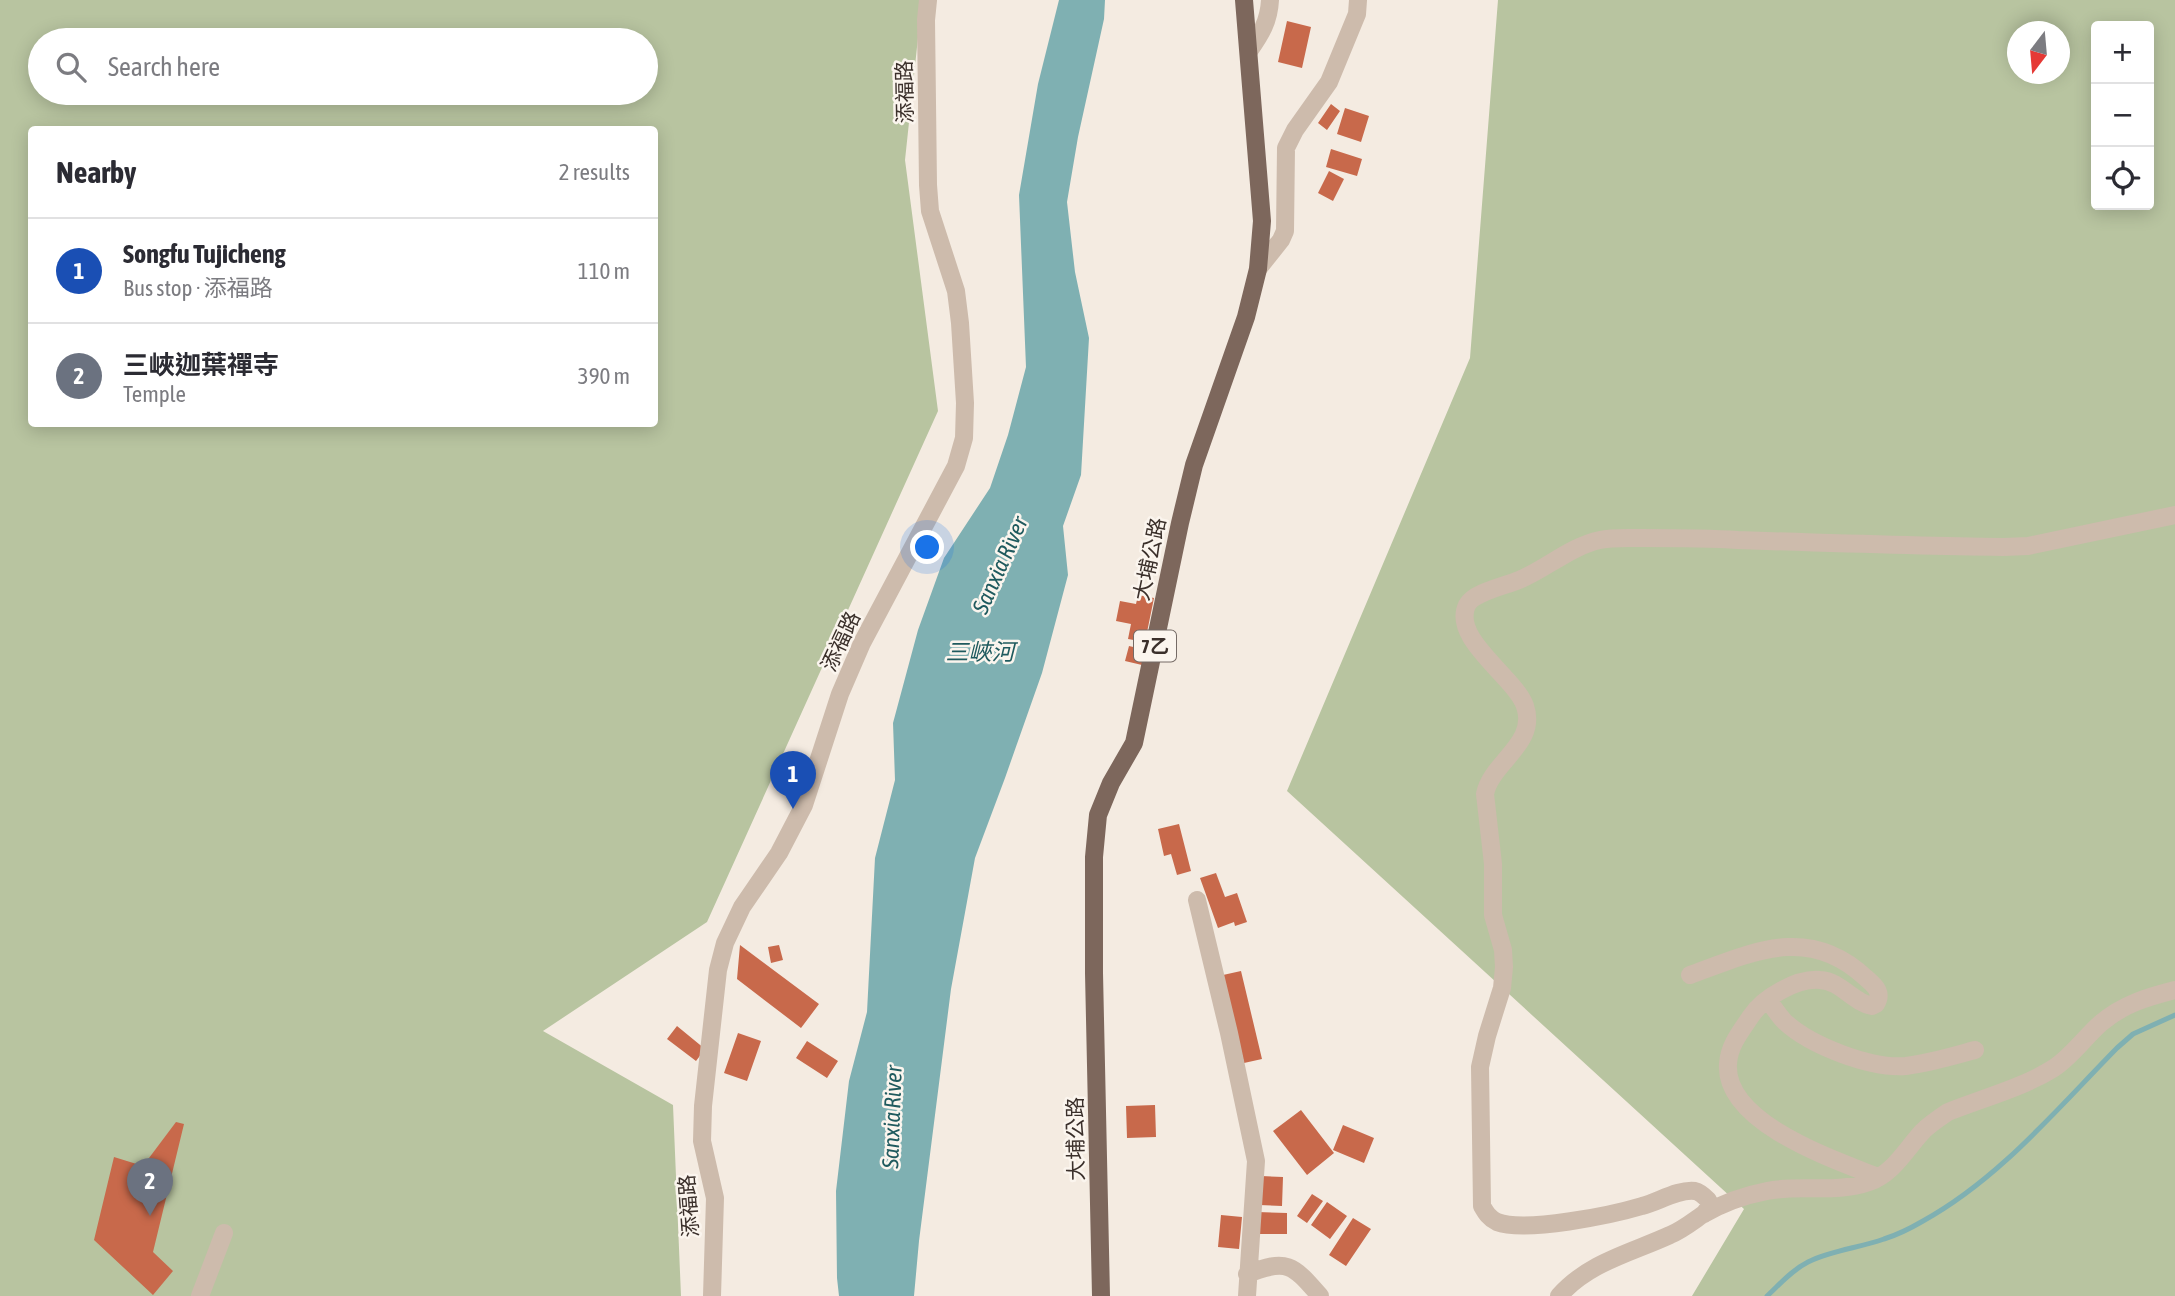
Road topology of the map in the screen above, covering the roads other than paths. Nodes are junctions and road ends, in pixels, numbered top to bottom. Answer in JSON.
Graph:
{"nodes":[{"id":1,"x":928,"y":0,"type":"edge"},
{"id":2,"x":1244,"y":0,"type":"edge"},
{"id":3,"x":1270,"y":0,"type":"edge"},
{"id":4,"x":1359,"y":0,"type":"edge"},
{"id":5,"x":1249,"y":51,"type":"junction"},
{"id":6,"x":1258,"y":269,"type":"junction"},
{"id":7,"x":2175,"y":515,"type":"edge"},
{"id":8,"x":1197,"y":900,"type":"dead end"},
{"id":9,"x":1690,"y":975,"type":"dead end"},
{"id":10,"x":2175,"y":990,"type":"edge"},
{"id":11,"x":1769,"y":1001,"type":"junction"},
{"id":12,"x":1975,"y":1050,"type":"dead end"},
{"id":13,"x":1878,"y":1177,"type":"junction"},
{"id":14,"x":1704,"y":1214,"type":"junction"},
{"id":15,"x":224,"y":1233,"type":"dead end"},
{"id":16,"x":1247,"y":1274,"type":"junction"},
{"id":17,"x":200,"y":1296,"type":"edge"},
{"id":18,"x":712,"y":1296,"type":"edge"},
{"id":19,"x":1101,"y":1296,"type":"edge"},
{"id":20,"x":1247,"y":1296,"type":"edge"},
{"id":21,"x":1320,"y":1296,"type":"edge"},
{"id":22,"x":1559,"y":1296,"type":"edge"}],
"edges":[{"from":1,"to":18,"type":"street","name":"添福路"},
{"from":2,"to":5,"type":"main road","name":"大埔公路","number":"7乙"},
{"from":3,"to":5,"type":"street"},
{"from":4,"to":6,"type":"street"},
{"from":5,"to":6,"type":"main road","name":"大埔公路","number":"7乙"},
{"from":6,"to":19,"type":"main road","name":"大埔公路","number":"7乙"},
{"from":7,"to":14,"type":"street"},
{"from":8,"to":16,"type":"street"},
{"from":9,"to":11,"type":"street"},
{"from":10,"to":13,"type":"street"},
{"from":11,"to":12,"type":"street"},
{"from":11,"to":13,"type":"street"},
{"from":13,"to":14,"type":"street"},
{"from":14,"to":22,"type":"street"},
{"from":15,"to":17,"type":"street"},
{"from":16,"to":20,"type":"street"},
{"from":16,"to":21,"type":"street"}]}
